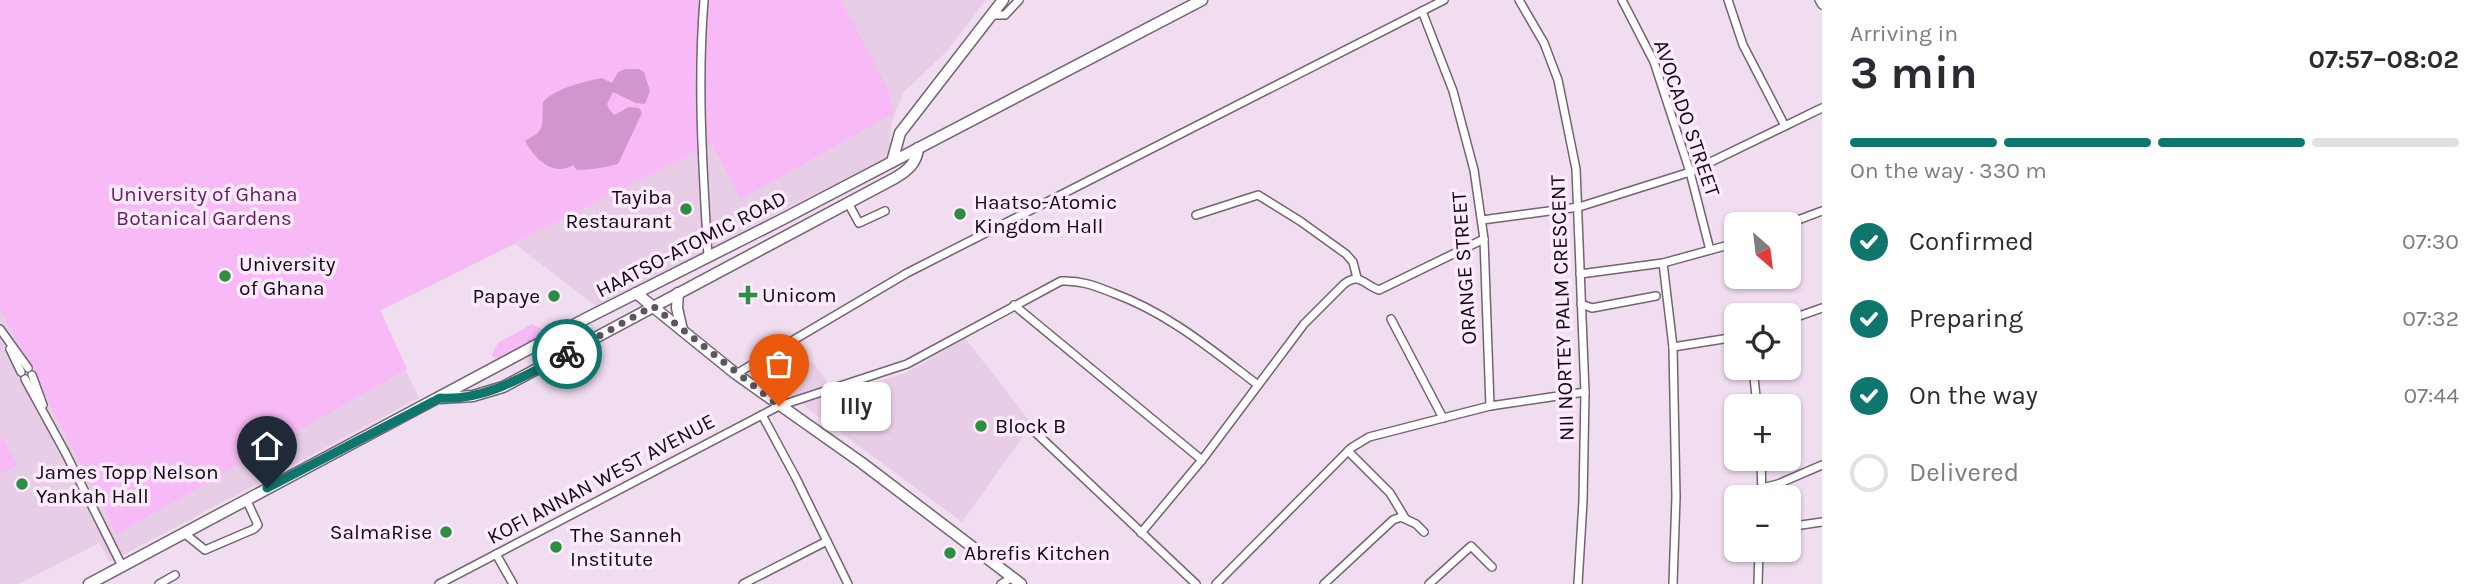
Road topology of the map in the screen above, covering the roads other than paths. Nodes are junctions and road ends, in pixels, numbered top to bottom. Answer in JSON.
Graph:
{"nodes":[{"id":1,"x":704,"y":0,"type":"edge"},
{"id":2,"x":1003,"y":0,"type":"edge"},
{"id":3,"x":1019,"y":0,"type":"edge"},
{"id":4,"x":1202,"y":0,"type":"edge"},
{"id":5,"x":1444,"y":0,"type":"edge"},
{"id":6,"x":1519,"y":0,"type":"edge"},
{"id":7,"x":1634,"y":0,"type":"edge"},
{"id":8,"x":1728,"y":0,"type":"edge"},
{"id":9,"x":1819,"y":0,"type":"edge"},
{"id":10,"x":1623,"y":3,"type":"edge"},
{"id":11,"x":1822,"y":5,"type":"edge"},
{"id":12,"x":1422,"y":11,"type":"junction"},
{"id":13,"x":991,"y":15,"type":"junction"},
{"id":14,"x":1822,"y":107,"type":"edge"},
{"id":15,"x":1785,"y":126,"type":"junction"},
{"id":16,"x":918,"y":148,"type":"junction"},
{"id":17,"x":892,"y":162,"type":"junction"},
{"id":18,"x":1690,"y":172,"type":"junction"},
{"id":19,"x":848,"y":203,"type":"junction"},
{"id":20,"x":1579,"y":207,"type":"junction"},
{"id":21,"x":885,"y":211,"type":"dead end"},
{"id":22,"x":1822,"y":211,"type":"edge"},
{"id":23,"x":1196,"y":215,"type":"dead end"},
{"id":24,"x":1801,"y":219,"type":"edge"},
{"id":25,"x":1482,"y":220,"type":"junction"},
{"id":26,"x":1484,"y":239,"type":"junction"},
{"id":27,"x":1724,"y":246,"type":"edge"},
{"id":28,"x":1710,"y":250,"type":"junction"},
{"id":29,"x":708,"y":257,"type":"junction"},
{"id":30,"x":1663,"y":263,"type":"junction"},
{"id":31,"x":1580,"y":274,"type":"junction"},
{"id":32,"x":1357,"y":278,"type":"junction"},
{"id":33,"x":636,"y":293,"type":"junction"},
{"id":34,"x":678,"y":293,"type":"junction"},
{"id":35,"x":1656,"y":296,"type":"dead end"},
{"id":36,"x":1581,"y":304,"type":"junction"},
{"id":37,"x":1014,"y":305,"type":"junction"},
{"id":38,"x":653,"y":306,"type":"junction"},
{"id":39,"x":1822,"y":308,"type":"edge"},
{"id":40,"x":1801,"y":315,"type":"edge"},
{"id":41,"x":1391,"y":319,"type":"dead end"},
{"id":42,"x":0,"y":329,"type":"edge"},
{"id":43,"x":682,"y":330,"type":"junction"},
{"id":44,"x":1724,"y":339,"type":"edge"},
{"id":45,"x":1673,"y":347,"type":"junction"},
{"id":46,"x":736,"y":374,"type":"junction"},
{"id":47,"x":1258,"y":385,"type":"junction"},
{"id":48,"x":1585,"y":392,"type":"junction"},
{"id":49,"x":440,"y":398,"type":"junction"},
{"id":50,"x":779,"y":406,"type":"junction"},
{"id":51,"x":1490,"y":406,"type":"junction"},
{"id":52,"x":762,"y":415,"type":"junction"},
{"id":53,"x":1443,"y":418,"type":"junction"},
{"id":54,"x":1035,"y":432,"type":"dead end"},
{"id":55,"x":1348,"y":451,"type":"junction"},
{"id":56,"x":1202,"y":460,"type":"junction"},
{"id":57,"x":1822,"y":465,"type":"edge"},
{"id":58,"x":1774,"y":485,"type":"edge"},
{"id":59,"x":246,"y":499,"type":"junction"},
{"id":60,"x":1405,"y":518,"type":"junction"},
{"id":61,"x":1822,"y":522,"type":"edge"},
{"id":62,"x":1801,"y":525,"type":"edge"},
{"id":63,"x":1424,"y":532,"type":"dead end"},
{"id":64,"x":184,"y":533,"type":"junction"},
{"id":65,"x":1141,"y":533,"type":"junction"},
{"id":66,"x":827,"y":541,"type":"junction"},
{"id":67,"x":496,"y":554,"type":"junction"},
{"id":68,"x":1759,"y":562,"type":"edge"},
{"id":69,"x":122,"y":566,"type":"junction"},
{"id":70,"x":1492,"y":567,"type":"dead end"},
{"id":71,"x":175,"y":575,"type":"dead end"},
{"id":72,"x":1017,"y":581,"type":"edge"},
{"id":73,"x":89,"y":584,"type":"edge"},
{"id":74,"x":159,"y":584,"type":"edge"},
{"id":75,"x":439,"y":584,"type":"edge"},
{"id":76,"x":513,"y":584,"type":"edge"},
{"id":77,"x":743,"y":584,"type":"edge"},
{"id":78,"x":848,"y":584,"type":"edge"},
{"id":79,"x":1001,"y":584,"type":"edge"},
{"id":80,"x":1196,"y":584,"type":"edge"},
{"id":81,"x":1216,"y":584,"type":"edge"},
{"id":82,"x":1324,"y":584,"type":"edge"},
{"id":83,"x":1429,"y":584,"type":"edge"},
{"id":84,"x":1578,"y":584,"type":"edge"},
{"id":85,"x":1673,"y":584,"type":"edge"},
{"id":86,"x":1758,"y":584,"type":"edge"}],
"edges":[{"from":1,"to":29,"type":"street"},
{"from":2,"to":13,"type":"street"},
{"from":3,"to":13,"type":"street"},
{"from":4,"to":16,"type":"street","name":"HAATSO-ATOMIC ROAD"},
{"from":5,"to":12,"type":"street"},
{"from":6,"to":20,"type":"street","name":"NII NORTEY PALM CRESCENT"},
{"from":7,"to":10,"type":"street"},
{"from":8,"to":15,"type":"street"},
{"from":9,"to":11,"type":"street"},
{"from":10,"to":18,"type":"street","name":"AVOCADO STREET"},
{"from":12,"to":25,"type":"street","name":"ORANGE STREET"},
{"from":12,"to":46,"type":"street"},
{"from":13,"to":17,"type":"street"},
{"from":14,"to":15,"type":"street"},
{"from":15,"to":18,"type":"street"},
{"from":16,"to":17,"type":"street","name":"HAATSO-ATOMIC ROAD"},
{"from":16,"to":19,"type":"street"},
{"from":17,"to":29,"type":"street","name":"HAATSO-ATOMIC ROAD"},
{"from":18,"to":20,"type":"street"},
{"from":18,"to":28,"type":"street","name":"AVOCADO STREET"},
{"from":19,"to":21,"type":"street"},
{"from":19,"to":34,"type":"street"},
{"from":20,"to":25,"type":"street"},
{"from":20,"to":31,"type":"street","name":"NII NORTEY PALM CRESCENT"},
{"from":22,"to":24,"type":"street"},
{"from":23,"to":32,"type":"street"},
{"from":25,"to":26,"type":"street","name":"ORANGE STREET"},
{"from":26,"to":32,"type":"street"},
{"from":26,"to":51,"type":"street","name":"ORANGE STREET"},
{"from":27,"to":28,"type":"street"},
{"from":28,"to":30,"type":"street"},
{"from":29,"to":33,"type":"street","name":"HAATSO-ATOMIC ROAD"},
{"from":30,"to":31,"type":"street"},
{"from":30,"to":45,"type":"street"},
{"from":31,"to":36,"type":"street","name":"NII NORTEY PALM CRESCENT"},
{"from":32,"to":47,"type":"street"},
{"from":33,"to":38,"type":"street"},
{"from":33,"to":49,"type":"street","name":"HAATSO-ATOMIC ROAD"},
{"from":34,"to":38,"type":"street"},
{"from":34,"to":43,"type":"street"},
{"from":35,"to":36,"type":"street"},
{"from":36,"to":48,"type":"street","name":"NII NORTEY PALM CRESCENT"},
{"from":37,"to":47,"type":"street","name":"KOFI ANNAN WEST AVENUE"},
{"from":37,"to":50,"type":"street","name":"KOFI ANNAN WEST AVENUE"},
{"from":37,"to":56,"type":"street"},
{"from":38,"to":43,"type":"street"},
{"from":38,"to":49,"type":"street"},
{"from":39,"to":40,"type":"street"},
{"from":41,"to":53,"type":"street"},
{"from":42,"to":69,"type":"street"},
{"from":43,"to":46,"type":"street"},
{"from":44,"to":45,"type":"street"},
{"from":45,"to":85,"type":"street"},
{"from":46,"to":50,"type":"street"},
{"from":47,"to":56,"type":"street"},
{"from":48,"to":51,"type":"street"},
{"from":48,"to":84,"type":"street","name":"NII NORTEY PALM CRESCENT"},
{"from":49,"to":59,"type":"street","name":"HAATSO-ATOMIC ROAD"},
{"from":50,"to":52,"type":"street","name":"KOFI ANNAN WEST AVENUE"},
{"from":50,"to":72,"type":"street"},
{"from":51,"to":53,"type":"street"},
{"from":52,"to":66,"type":"street"},
{"from":52,"to":67,"type":"street","name":"KOFI ANNAN WEST AVENUE"},
{"from":53,"to":55,"type":"street"},
{"from":54,"to":65,"type":"street"},
{"from":55,"to":60,"type":"street"},
{"from":55,"to":81,"type":"street"},
{"from":56,"to":65,"type":"street"},
{"from":57,"to":58,"type":"street"},
{"from":59,"to":64,"type":"street","name":"HAATSO-ATOMIC ROAD"},
{"from":59,"to":64,"type":"street"},
{"from":60,"to":63,"type":"street"},
{"from":60,"to":82,"type":"street"},
{"from":61,"to":62,"type":"street"},
{"from":64,"to":69,"type":"street","name":"HAATSO-ATOMIC ROAD"},
{"from":65,"to":80,"type":"street"},
{"from":66,"to":77,"type":"street"},
{"from":66,"to":78,"type":"street"},
{"from":67,"to":75,"type":"street","name":"KOFI ANNAN WEST AVENUE"},
{"from":67,"to":76,"type":"street"},
{"from":68,"to":86,"type":"street"},
{"from":69,"to":73,"type":"street","name":"HAATSO-ATOMIC ROAD"},
{"from":70,"to":83,"type":"street"},
{"from":71,"to":74,"type":"street"},
{"from":72,"to":79,"type":"street"}]}
